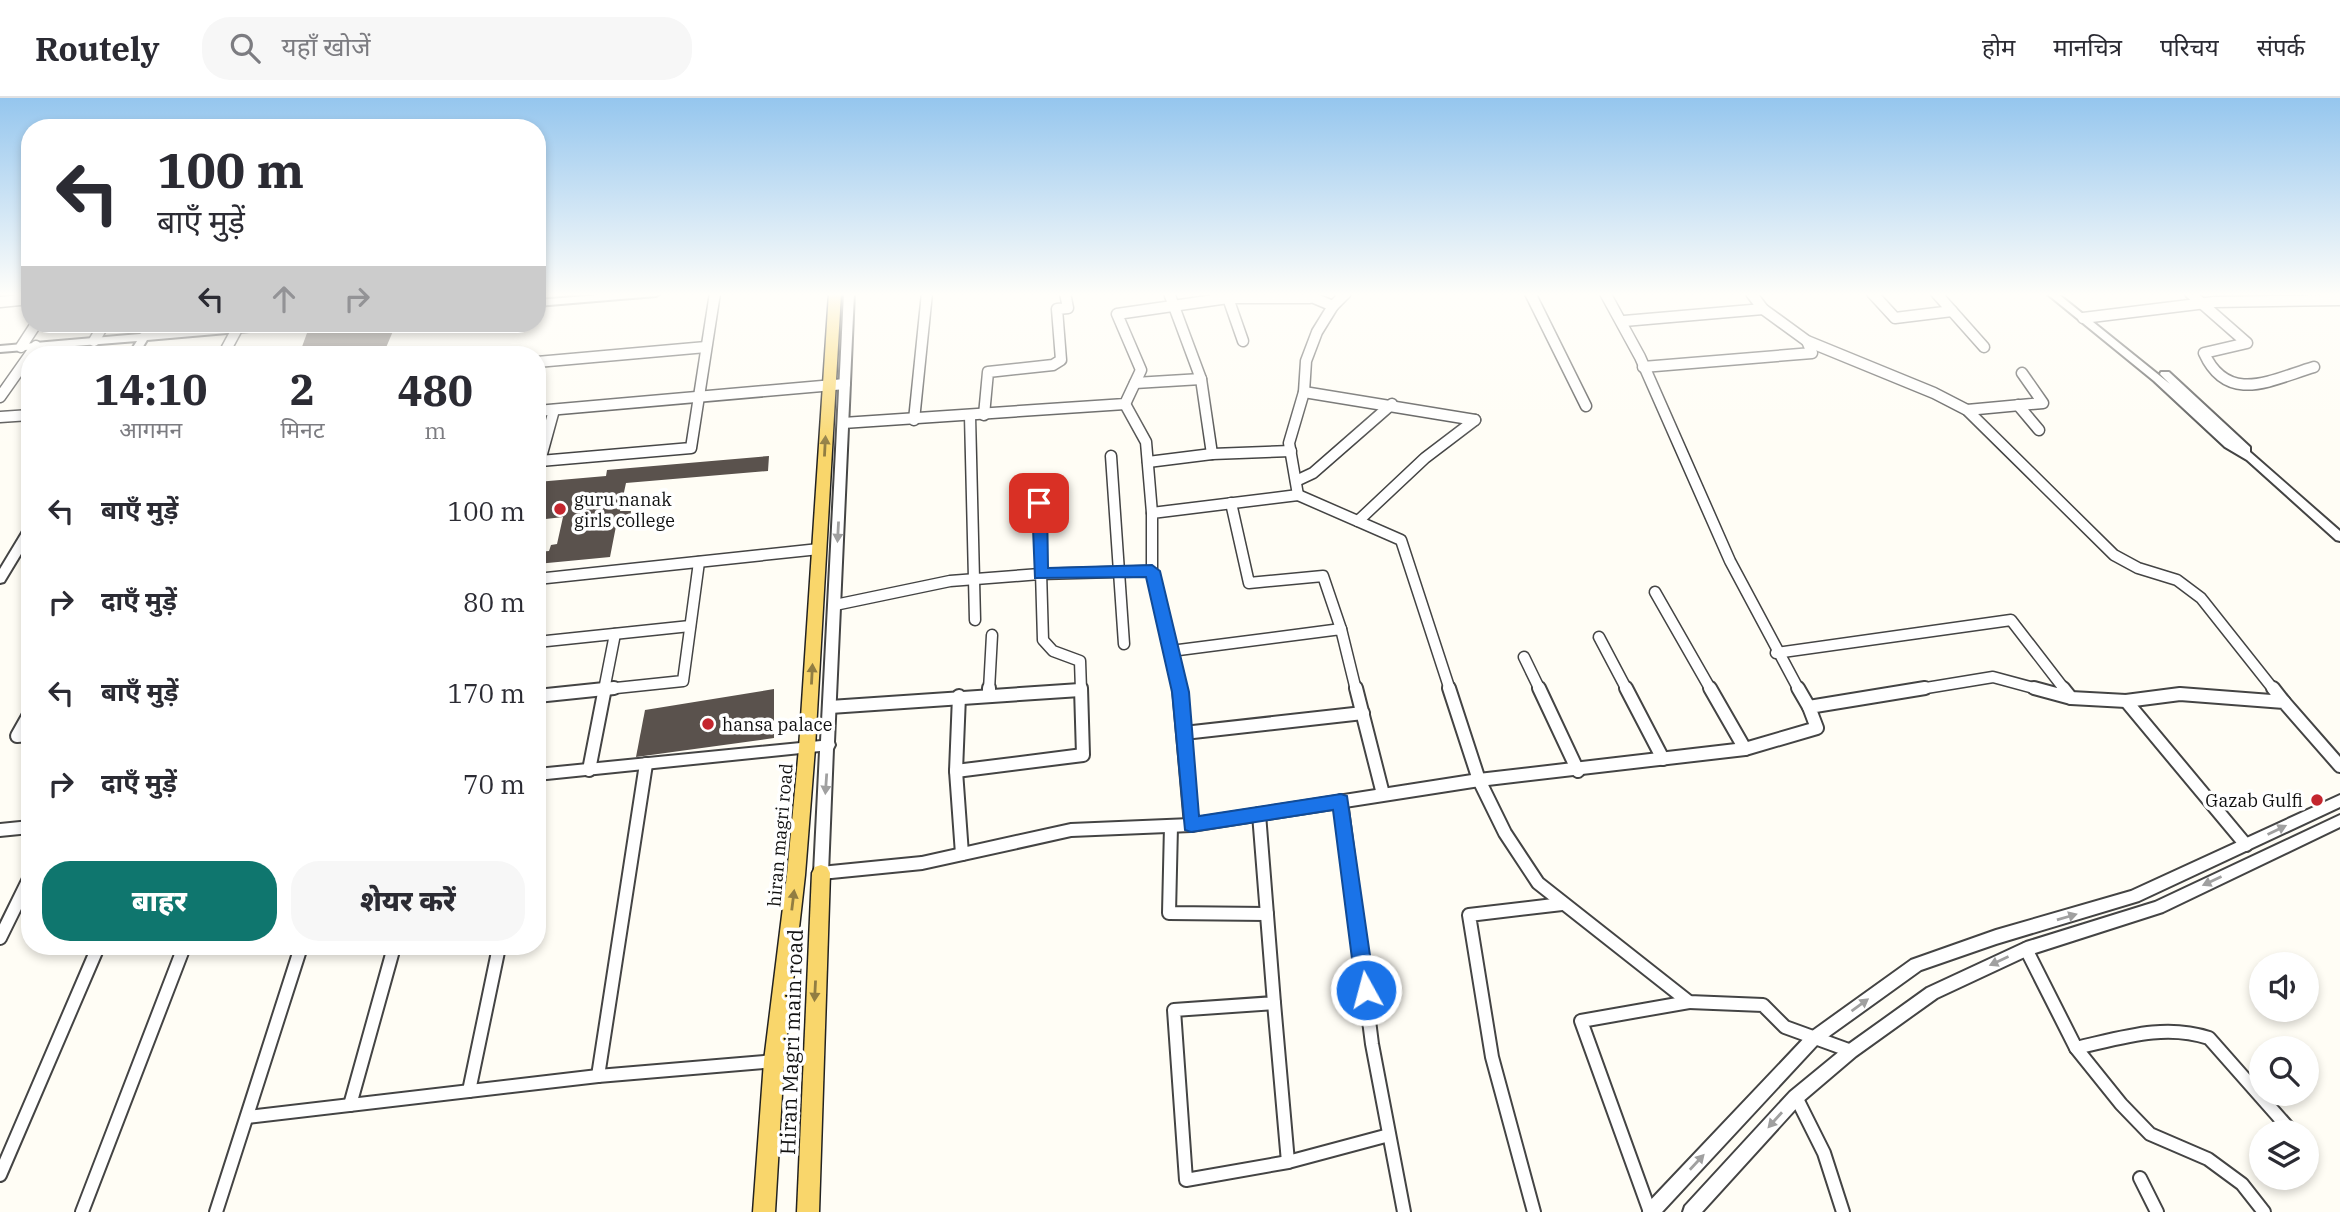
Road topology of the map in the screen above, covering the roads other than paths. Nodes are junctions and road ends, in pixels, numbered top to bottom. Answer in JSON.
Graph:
{"nodes":[{"id":1,"x":18,"y":345,"type":"edge"},
{"id":2,"x":29,"y":345,"type":"edge"},
{"id":3,"x":44,"y":345,"type":"edge"},
{"id":4,"x":836,"y":345,"type":"edge"},
{"id":5,"x":842,"y":345,"type":"edge"},
{"id":6,"x":922,"y":345,"type":"edge"},
{"id":7,"x":1060,"y":345,"type":"edge"},
{"id":8,"x":1130,"y":345,"type":"edge"},
{"id":9,"x":1188,"y":345,"type":"edge"},
{"id":10,"x":1312,"y":345,"type":"edge"},
{"id":11,"x":1556,"y":345,"type":"edge"},
{"id":12,"x":1633,"y":345,"type":"edge"},
{"id":13,"x":1809,"y":345,"type":"edge"},
{"id":14,"x":1817,"y":345,"type":"edge"},
{"id":15,"x":2120,"y":345,"type":"edge"},
{"id":16,"x":2238,"y":345,"type":"edge"},
{"id":17,"x":36,"y":346,"type":"joint"},
{"id":18,"x":706,"y":347,"type":"joint"},
{"id":19,"x":0,"y":349,"type":"edge"},
{"id":20,"x":546,"y":361,"type":"edge"},
{"id":21,"x":21,"y":367,"type":"edge"},
{"id":22,"x":1643,"y":367,"type":"junction"},
{"id":23,"x":2314,"y":367,"type":"dead end"},
{"id":24,"x":2022,"y":373,"type":"dead end"},
{"id":25,"x":1201,"y":379,"type":"junction"},
{"id":26,"x":1135,"y":383,"type":"junction"},
{"id":27,"x":837,"y":385,"type":"junction"},
{"id":28,"x":1304,"y":392,"type":"junction"},
{"id":29,"x":0,"y":397,"type":"edge"},
{"id":30,"x":699,"y":397,"type":"junction"},
{"id":31,"x":1125,"y":404,"type":"junction"},
{"id":32,"x":1392,"y":404,"type":"junction"},
{"id":33,"x":1586,"y":405,"type":"dead end"},
{"id":34,"x":2018,"y":405,"type":"junction"},
{"id":35,"x":546,"y":410,"type":"edge"},
{"id":36,"x":554,"y":410,"type":"junction"},
{"id":37,"x":1966,"y":410,"type":"junction"},
{"id":38,"x":984,"y":415,"type":"junction"},
{"id":39,"x":21,"y":416,"type":"edge"},
{"id":40,"x":970,"y":416,"type":"junction"},
{"id":41,"x":0,"y":417,"type":"edge"},
{"id":42,"x":914,"y":420,"type":"junction"},
{"id":43,"x":843,"y":423,"type":"junction"},
{"id":44,"x":2039,"y":430,"type":"dead end"},
{"id":45,"x":546,"y":439,"type":"edge"},
{"id":46,"x":1290,"y":451,"type":"junction"},
{"id":47,"x":1212,"y":454,"type":"junction"},
{"id":48,"x":1111,"y":456,"type":"dead end"},
{"id":49,"x":546,"y":460,"type":"edge"},
{"id":50,"x":1148,"y":462,"type":"junction"},
{"id":51,"x":1296,"y":481,"type":"junction"},
{"id":52,"x":1298,"y":495,"type":"junction"},
{"id":53,"x":1039,"y":503,"type":"dead end"},
{"id":54,"x":1230,"y":503,"type":"junction"},
{"id":55,"x":1152,"y":513,"type":"junction"},
{"id":56,"x":1358,"y":521,"type":"junction"},
{"id":57,"x":2340,"y":537,"type":"edge"},
{"id":58,"x":21,"y":544,"type":"edge"},
{"id":59,"x":819,"y":549,"type":"junction"},
{"id":60,"x":699,"y":562,"type":"junction"},
{"id":61,"x":1118,"y":570,"type":"junction"},
{"id":62,"x":1152,"y":571,"type":"junction"},
{"id":63,"x":1040,"y":574,"type":"junction"},
{"id":64,"x":546,"y":578,"type":"edge"},
{"id":65,"x":0,"y":579,"type":"edge"},
{"id":66,"x":974,"y":579,"type":"junction"},
{"id":67,"x":1655,"y":592,"type":"dead end"},
{"id":68,"x":835,"y":605,"type":"junction"},
{"id":69,"x":975,"y":620,"type":"dead end"},
{"id":70,"x":690,"y":626,"type":"junction"},
{"id":71,"x":1341,"y":629,"type":"junction"},
{"id":72,"x":615,"y":634,"type":"junction"},
{"id":73,"x":992,"y":635,"type":"dead end"},
{"id":74,"x":1599,"y":637,"type":"dead end"},
{"id":75,"x":546,"y":641,"type":"edge"},
{"id":76,"x":1124,"y":643,"type":"dead end"},
{"id":77,"x":1171,"y":651,"type":"junction"},
{"id":78,"x":1776,"y":653,"type":"junction"},
{"id":79,"x":1524,"y":657,"type":"dead end"},
{"id":80,"x":603,"y":690,"type":"junction"},
{"id":81,"x":1080,"y":690,"type":"junction"},
{"id":82,"x":989,"y":694,"type":"junction"},
{"id":83,"x":546,"y":695,"type":"edge"},
{"id":84,"x":959,"y":696,"type":"junction"},
{"id":85,"x":2071,"y":698,"type":"junction"},
{"id":86,"x":2126,"y":701,"type":"junction"},
{"id":87,"x":2284,"y":702,"type":"junction"},
{"id":88,"x":830,"y":707,"type":"junction"},
{"id":89,"x":1809,"y":707,"type":"junction"},
{"id":90,"x":1363,"y":713,"type":"junction"},
{"id":91,"x":1184,"y":733,"type":"junction"},
{"id":92,"x":829,"y":745,"type":"junction"},
{"id":93,"x":807,"y":748,"type":"junction"},
{"id":94,"x":1745,"y":749,"type":"junction"},
{"id":95,"x":1663,"y":759,"type":"junction"},
{"id":96,"x":646,"y":764,"type":"junction"},
{"id":97,"x":2340,"y":766,"type":"edge"},
{"id":98,"x":589,"y":770,"type":"junction"},
{"id":99,"x":956,"y":771,"type":"junction"},
{"id":100,"x":1578,"y":771,"type":"junction"},
{"id":101,"x":546,"y":774,"type":"edge"},
{"id":102,"x":1479,"y":780,"type":"junction"},
{"id":103,"x":1383,"y":794,"type":"junction"},
{"id":104,"x":2340,"y":800,"type":"edge"},
{"id":105,"x":1341,"y":801,"type":"junction"},
{"id":106,"x":1259,"y":814,"type":"junction"},
{"id":107,"x":2340,"y":821,"type":"edge"},
{"id":108,"x":1191,"y":825,"type":"junction"},
{"id":109,"x":1171,"y":826,"type":"junction"},
{"id":110,"x":21,"y":828,"type":"edge"},
{"id":111,"x":0,"y":830,"type":"edge"},
{"id":112,"x":2246,"y":845,"type":"junction"},
{"id":113,"x":962,"y":854,"type":"junction"},
{"id":114,"x":821,"y":873,"type":"junction"},
{"id":115,"x":21,"y":896,"type":"edge"},
{"id":116,"x":1562,"y":904,"type":"junction"},
{"id":117,"x":1267,"y":915,"type":"junction"},
{"id":118,"x":0,"y":939,"type":"edge"},
{"id":119,"x":2026,"y":948,"type":"junction"},
{"id":120,"x":95,"y":955,"type":"edge"},
{"id":121,"x":181,"y":955,"type":"edge"},
{"id":122,"x":298,"y":955,"type":"edge"},
{"id":123,"x":392,"y":955,"type":"edge"},
{"id":124,"x":497,"y":955,"type":"edge"},
{"id":125,"x":1689,"y":1002,"type":"junction"},
{"id":126,"x":1274,"y":1003,"type":"junction"},
{"id":127,"x":1813,"y":1039,"type":"junction"},
{"id":128,"x":2076,"y":1048,"type":"junction"},
{"id":129,"x":1851,"y":1051,"type":"junction"},
{"id":130,"x":811,"y":1058,"type":"junction"},
{"id":131,"x":774,"y":1061,"type":"junction"},
{"id":132,"x":598,"y":1076,"type":"junction"},
{"id":133,"x":469,"y":1091,"type":"junction"},
{"id":134,"x":1796,"y":1097,"type":"junction"},
{"id":135,"x":350,"y":1105,"type":"junction"},
{"id":136,"x":247,"y":1116,"type":"junction"},
{"id":137,"x":2281,"y":1120,"type":"edge"},
{"id":138,"x":1389,"y":1135,"type":"junction"},
{"id":139,"x":1288,"y":1162,"type":"junction"},
{"id":140,"x":0,"y":1175,"type":"edge"},
{"id":141,"x":2140,"y":1178,"type":"dead end"},
{"id":142,"x":82,"y":1212,"type":"edge"},
{"id":143,"x":216,"y":1212,"type":"edge"},
{"id":144,"x":764,"y":1212,"type":"edge"},
{"id":145,"x":808,"y":1212,"type":"edge"},
{"id":146,"x":1404,"y":1212,"type":"edge"},
{"id":147,"x":1534,"y":1212,"type":"edge"},
{"id":148,"x":1650,"y":1212,"type":"edge"},
{"id":149,"x":1691,"y":1212,"type":"edge"},
{"id":150,"x":1843,"y":1212,"type":"edge"},
{"id":151,"x":2157,"y":1212,"type":"edge"},
{"id":152,"x":2264,"y":1212,"type":"edge"}],
"edges":[{"from":1,"to":19,"type":"street"},
{"from":2,"to":17,"type":"street"},
{"from":3,"to":17,"type":"street"},
{"from":4,"to":27,"type":"main road","name":"hiran magri road"},
{"from":5,"to":27,"type":"street"},
{"from":6,"to":42,"type":"street"},
{"from":7,"to":38,"type":"street"},
{"from":8,"to":26,"type":"street"},
{"from":9,"to":25,"type":"street"},
{"from":10,"to":28,"type":"street"},
{"from":11,"to":33,"type":"street"},
{"from":12,"to":22,"type":"street"},
{"from":13,"to":22,"type":"street"},
{"from":14,"to":37,"type":"street"},
{"from":15,"to":57,"type":"street"},
{"from":16,"to":23,"type":"street"},
{"from":18,"to":20,"type":"street"},
{"from":18,"to":30,"type":"street"},
{"from":21,"to":29,"type":"street"},
{"from":22,"to":78,"type":"street"},
{"from":24,"to":34,"type":"street"},
{"from":25,"to":26,"type":"street"},
{"from":25,"to":47,"type":"street"},
{"from":26,"to":31,"type":"street"},
{"from":27,"to":30,"type":"street"},
{"from":27,"to":43,"type":"street"},
{"from":59,"to":27,"type":"main road","name":"hiran magri road","one_way":true},
{"from":28,"to":32,"type":"street"},
{"from":28,"to":46,"type":"street"},
{"from":30,"to":36,"type":"street"},
{"from":30,"to":49,"type":"street"},
{"from":31,"to":38,"type":"street"},
{"from":31,"to":50,"type":"street"},
{"from":32,"to":51,"type":"street"},
{"from":32,"to":56,"type":"street"},
{"from":34,"to":37,"type":"street"},
{"from":34,"to":44,"type":"street"},
{"from":35,"to":36,"type":"street"},
{"from":36,"to":45,"type":"street"},
{"from":37,"to":87,"type":"street"},
{"from":38,"to":40,"type":"street"},
{"from":39,"to":41,"type":"street"},
{"from":40,"to":42,"type":"street"},
{"from":40,"to":66,"type":"street"},
{"from":42,"to":43,"type":"street"},
{"from":43,"to":68,"type":"street","one_way":true},
{"from":46,"to":47,"type":"street"},
{"from":46,"to":51,"type":"street"},
{"from":47,"to":50,"type":"street"},
{"from":48,"to":61,"type":"street"},
{"from":50,"to":55,"type":"street"},
{"from":51,"to":52,"type":"street"},
{"from":52,"to":54,"type":"street"},
{"from":52,"to":56,"type":"street"},
{"from":53,"to":63,"type":"street"},
{"from":54,"to":55,"type":"street"},
{"from":54,"to":71,"type":"street"},
{"from":55,"to":62,"type":"street"},
{"from":56,"to":102,"type":"street"},
{"from":58,"to":65,"type":"street"},
{"from":59,"to":60,"type":"street"},
{"from":93,"to":59,"type":"main road","name":"hiran magri road","one_way":true},
{"from":60,"to":64,"type":"street"},
{"from":60,"to":70,"type":"street"},
{"from":61,"to":62,"type":"street"},
{"from":61,"to":63,"type":"street"},
{"from":61,"to":76,"type":"street"},
{"from":62,"to":77,"type":"street"},
{"from":63,"to":66,"type":"street"},
{"from":63,"to":81,"type":"street"},
{"from":66,"to":68,"type":"street"},
{"from":66,"to":69,"type":"street"},
{"from":67,"to":94,"type":"street"},
{"from":68,"to":88,"type":"street"},
{"from":70,"to":72,"type":"street"},
{"from":70,"to":80,"type":"street"},
{"from":71,"to":77,"type":"street"},
{"from":71,"to":90,"type":"street"},
{"from":72,"to":75,"type":"street"},
{"from":72,"to":80,"type":"street"},
{"from":73,"to":82,"type":"street"},
{"from":74,"to":95,"type":"street"},
{"from":77,"to":91,"type":"street"},
{"from":78,"to":85,"type":"street"},
{"from":78,"to":89,"type":"street"},
{"from":79,"to":100,"type":"street"},
{"from":80,"to":83,"type":"street"},
{"from":80,"to":98,"type":"street"},
{"from":81,"to":82,"type":"street"},
{"from":81,"to":99,"type":"street"},
{"from":82,"to":84,"type":"street"},
{"from":84,"to":88,"type":"street"},
{"from":84,"to":99,"type":"street"},
{"from":85,"to":86,"type":"street"},
{"from":85,"to":89,"type":"street"},
{"from":86,"to":87,"type":"street"},
{"from":86,"to":112,"type":"street"},
{"from":87,"to":97,"type":"street"},
{"from":88,"to":92,"type":"street"},
{"from":89,"to":94,"type":"street"},
{"from":90,"to":91,"type":"street"},
{"from":90,"to":103,"type":"street"},
{"from":91,"to":108,"type":"street"},
{"from":92,"to":93,"type":"street"},
{"from":92,"to":114,"type":"street","one_way":true},
{"from":93,"to":96,"type":"street"},
{"from":131,"to":93,"type":"main road","name":"hiran magri road","one_way":true},
{"from":94,"to":95,"type":"street"},
{"from":95,"to":100,"type":"street"},
{"from":96,"to":98,"type":"street"},
{"from":96,"to":132,"type":"street"},
{"from":98,"to":101,"type":"street"},
{"from":99,"to":113,"type":"street"},
{"from":100,"to":102,"type":"street"},
{"from":102,"to":103,"type":"street"},
{"from":102,"to":116,"type":"street"},
{"from":103,"to":105,"type":"street"},
{"from":112,"to":104,"type":"street","one_way":true},
{"from":105,"to":106,"type":"street"},
{"from":105,"to":138,"type":"street"},
{"from":106,"to":108,"type":"street"},
{"from":106,"to":117,"type":"street"},
{"from":107,"to":119,"type":"street","one_way":true},
{"from":108,"to":109,"type":"street"},
{"from":109,"to":113,"type":"street"},
{"from":109,"to":117,"type":"street"},
{"from":110,"to":111,"type":"street"},
{"from":127,"to":112,"type":"street","one_way":true},
{"from":113,"to":114,"type":"street"},
{"from":114,"to":130,"type":"main road","name":"Hiran Magri main road","one_way":true},
{"from":115,"to":118,"type":"street"},
{"from":116,"to":125,"type":"street"},
{"from":116,"to":147,"type":"street"},
{"from":117,"to":126,"type":"street"},
{"from":119,"to":128,"type":"street"},
{"from":119,"to":129,"type":"street","one_way":true},
{"from":120,"to":140,"type":"street"},
{"from":121,"to":142,"type":"street"},
{"from":122,"to":136,"type":"street"},
{"from":123,"to":135,"type":"street"},
{"from":124,"to":133,"type":"street"},
{"from":125,"to":127,"type":"street"},
{"from":125,"to":148,"type":"street"},
{"from":126,"to":139,"type":"street"},
{"from":126,"to":139,"type":"street"},
{"from":127,"to":129,"type":"street"},
{"from":148,"to":127,"type":"street","one_way":true},
{"from":128,"to":137,"type":"street"},
{"from":128,"to":152,"type":"street"},
{"from":129,"to":134,"type":"street"},
{"from":130,"to":131,"type":"street"},
{"from":130,"to":145,"type":"main road","name":"Hiran Magri main road"},
{"from":131,"to":132,"type":"street"},
{"from":131,"to":144,"type":"main road","name":"hiran magri road"},
{"from":132,"to":133,"type":"street"},
{"from":133,"to":135,"type":"street"},
{"from":134,"to":149,"type":"street","one_way":true},
{"from":134,"to":150,"type":"street"},
{"from":135,"to":136,"type":"street"},
{"from":136,"to":143,"type":"street"},
{"from":138,"to":139,"type":"street"},
{"from":138,"to":146,"type":"street"},
{"from":141,"to":151,"type":"street"}]}
